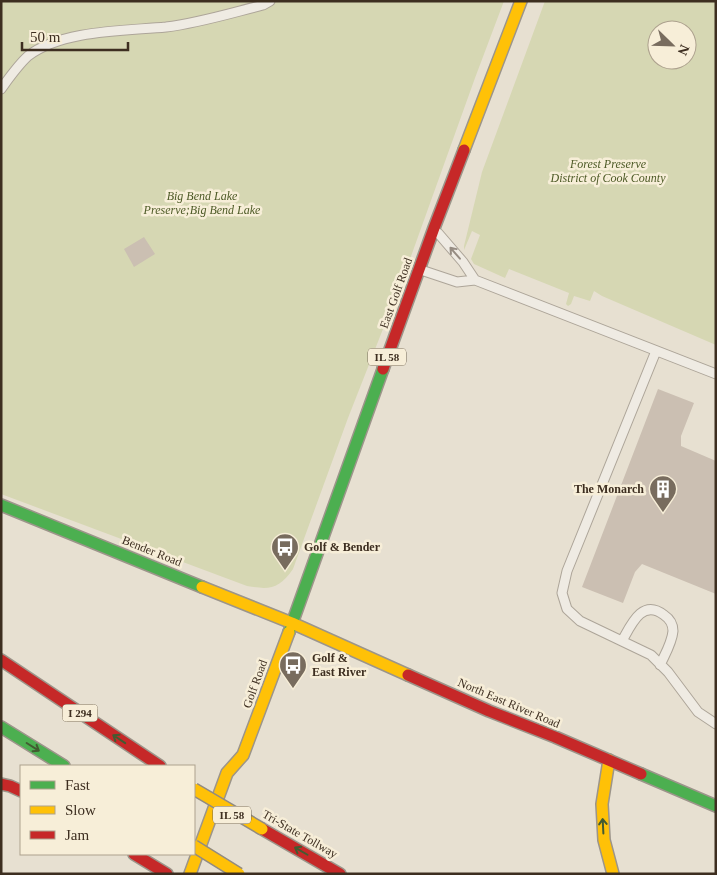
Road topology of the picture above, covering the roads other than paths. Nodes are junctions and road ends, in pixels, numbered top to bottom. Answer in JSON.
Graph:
{"nodes":[{"id":1,"x":270,"y":1,"type":"edge"},
{"id":2,"x":521,"y":1,"type":"edge"},
{"id":3,"x":1,"y":89,"type":"edge"},
{"id":4,"x":434,"y":228,"type":"junction"},
{"id":5,"x":419,"y":270,"type":"junction"},
{"id":6,"x":475,"y":280,"type":"junction"},
{"id":7,"x":656,"y":351,"type":"junction"},
{"id":8,"x":716,"y":374,"type":"edge"},
{"id":9,"x":1,"y":505,"type":"edge"},
{"id":10,"x":292,"y":623,"type":"junction"},
{"id":11,"x":622,"y":641,"type":"junction"},
{"id":12,"x":1,"y":660,"type":"edge"},
{"id":13,"x":660,"y":664,"type":"junction"},
{"id":14,"x":716,"y":724,"type":"edge"},
{"id":15,"x":1,"y":727,"type":"edge"},
{"id":16,"x":243,"y":755,"type":"junction"},
{"id":17,"x":610,"y":760,"type":"junction"},
{"id":18,"x":62,"y":765,"type":"edge"},
{"id":19,"x":158,"y":765,"type":"edge"},
{"id":20,"x":244,"y":772,"type":"dead end"},
{"id":21,"x":1,"y":784,"type":"edge"},
{"id":22,"x":195,"y":789,"type":"edge"},
{"id":23,"x":20,"y":791,"type":"edge"},
{"id":24,"x":237,"y":799,"type":"dead end"},
{"id":25,"x":716,"y":806,"type":"edge"},
{"id":26,"x":230,"y":818,"type":"dead end"},
{"id":27,"x":220,"y":846,"type":"dead end"},
{"id":28,"x":195,"y":847,"type":"edge"},
{"id":29,"x":136,"y":855,"type":"edge"},
{"id":30,"x":163,"y":872,"type":"edge"},
{"id":31,"x":190,"y":874,"type":"edge"},
{"id":32,"x":210,"y":874,"type":"edge"},
{"id":33,"x":239,"y":874,"type":"edge"},
{"id":34,"x":340,"y":874,"type":"edge"},
{"id":35,"x":613,"y":874,"type":"edge"}],
"edges":[{"from":1,"to":3,"type":"lane"},
{"from":2,"to":4,"type":"main road","name":"East Golf Road","number":"IL 58"},
{"from":4,"to":5,"type":"main road","name":"East Golf Road","number":"IL 58"},
{"from":6,"to":4,"type":"lane","one_way":true},
{"from":5,"to":6,"type":"lane"},
{"from":5,"to":10,"type":"main road","name":"East Golf Road","number":"IL 58"},
{"from":6,"to":7,"type":"lane"},
{"from":7,"to":8,"type":"lane"},
{"from":7,"to":11,"type":"lane"},
{"from":9,"to":10,"type":"main road","name":"Bender Road"},
{"from":10,"to":16,"type":"main road","name":"Golf Road","number":"IL 58"},
{"from":10,"to":17,"type":"main road","name":"North East River Road"},
{"from":11,"to":13,"type":"lane"},
{"from":11,"to":13,"type":"lane"},
{"from":19,"to":12,"type":"main road","number":"I 294","one_way":true},
{"from":13,"to":14,"type":"lane"},
{"from":15,"to":18,"type":"main road","one_way":true},
{"from":16,"to":20,"type":"main road","name":"Golf Road","number":"IL 58"},
{"from":16,"to":31,"type":"main road","name":"Golf Road","number":"IL 58"},
{"from":17,"to":25,"type":"main road","name":"North East River Road"},
{"from":35,"to":17,"type":"main road","one_way":true},
{"from":21,"to":23,"type":"main road"},
{"from":34,"to":22,"type":"main road","name":"Tri-State Tollway","one_way":true,"bridge":true},
{"from":24,"to":26,"type":"main road","number":"IL 58"},
{"from":27,"to":32,"type":"main road"},
{"from":28,"to":33,"type":"main road","bridge":true},
{"from":29,"to":30,"type":"main road"}]}
